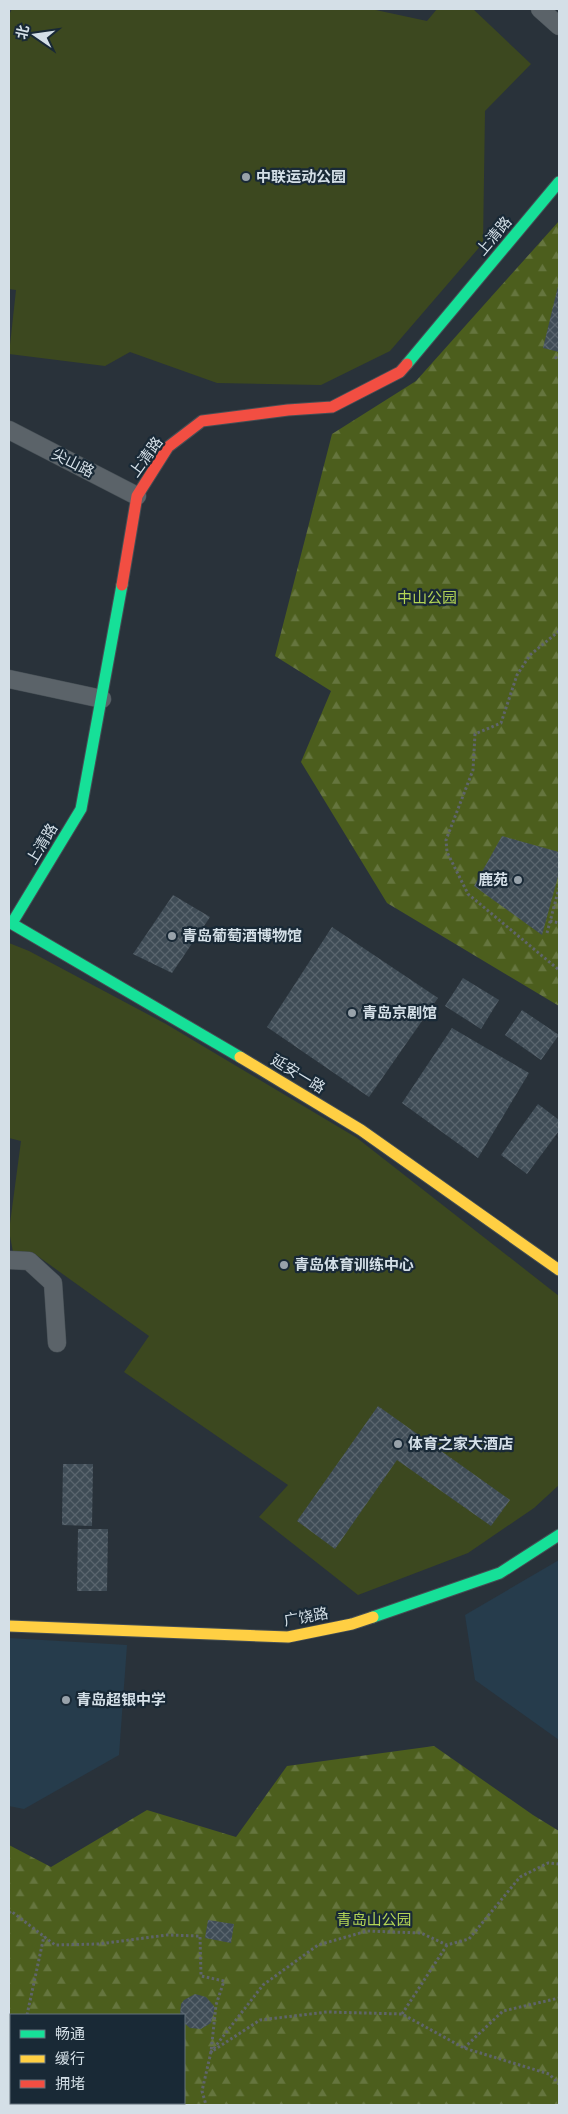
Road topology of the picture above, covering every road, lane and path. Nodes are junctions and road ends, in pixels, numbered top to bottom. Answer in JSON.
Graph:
{"nodes":[{"id":1,"x":540,"y":9,"type":"edge"},
{"id":2,"x":559,"y":26,"type":"edge"},
{"id":3,"x":559,"y":182,"type":"edge"},
{"id":4,"x":555,"y":357,"type":"dead end"},
{"id":5,"x":559,"y":360,"type":"edge"},
{"id":6,"x":9,"y":430,"type":"edge"},
{"id":7,"x":137,"y":496,"type":"junction"},
{"id":8,"x":559,"y":631,"type":"edge"},
{"id":9,"x":9,"y":679,"type":"edge"},
{"id":10,"x":102,"y":699,"type":"junction"},
{"id":11,"x":559,"y":888,"type":"edge"},
{"id":12,"x":10,"y":922,"type":"edge"},
{"id":13,"x":550,"y":922,"type":"junction"},
{"id":14,"x":559,"y":922,"type":"edge"},
{"id":15,"x":547,"y":933,"type":"dead end"},
{"id":16,"x":559,"y":970,"type":"edge"},
{"id":17,"x":9,"y":1260,"type":"edge"},
{"id":18,"x":559,"y":1270,"type":"edge"},
{"id":19,"x":57,"y":1343,"type":"dead end"},
{"id":20,"x":559,"y":1535,"type":"edge"},
{"id":21,"x":9,"y":1626,"type":"edge"},
{"id":22,"x":559,"y":1864,"type":"edge"},
{"id":23,"x":9,"y":1913,"type":"edge"},
{"id":24,"x":44,"y":1936,"type":"junction"},
{"id":25,"x":448,"y":1945,"type":"junction"},
{"id":26,"x":559,"y":1998,"type":"edge"},
{"id":27,"x":27,"y":2014,"type":"edge"},
{"id":28,"x":402,"y":2014,"type":"junction"},
{"id":29,"x":464,"y":2048,"type":"junction"},
{"id":30,"x":211,"y":2052,"type":"junction"},
{"id":31,"x":559,"y":2084,"type":"edge"},
{"id":32,"x":206,"y":2105,"type":"edge"}],
"edges":[{"from":1,"to":2,"type":"street"},
{"from":3,"to":7,"type":"street","name":"上清路"},
{"from":4,"to":5,"type":"path"},
{"from":6,"to":7,"type":"street","name":"尖山路"},
{"from":7,"to":10,"type":"street","name":"上清路"},
{"from":8,"to":16,"type":"path"},
{"from":9,"to":10,"type":"street"},
{"from":10,"to":12,"type":"street","name":"上清路"},
{"from":11,"to":13,"type":"path"},
{"from":12,"to":18,"type":"street","name":"延安一路"},
{"from":13,"to":14,"type":"path"},
{"from":13,"to":15,"type":"path"},
{"from":17,"to":19,"type":"street"},
{"from":20,"to":21,"type":"street","name":"广饶路"},
{"from":22,"to":25,"type":"path"},
{"from":23,"to":24,"type":"path"},
{"from":24,"to":27,"type":"path"},
{"from":24,"to":30,"type":"path"},
{"from":25,"to":28,"type":"path"},
{"from":25,"to":30,"type":"path"},
{"from":26,"to":29,"type":"path"},
{"from":28,"to":29,"type":"path"},
{"from":28,"to":30,"type":"path"},
{"from":29,"to":31,"type":"path"},
{"from":30,"to":32,"type":"path"}]}
